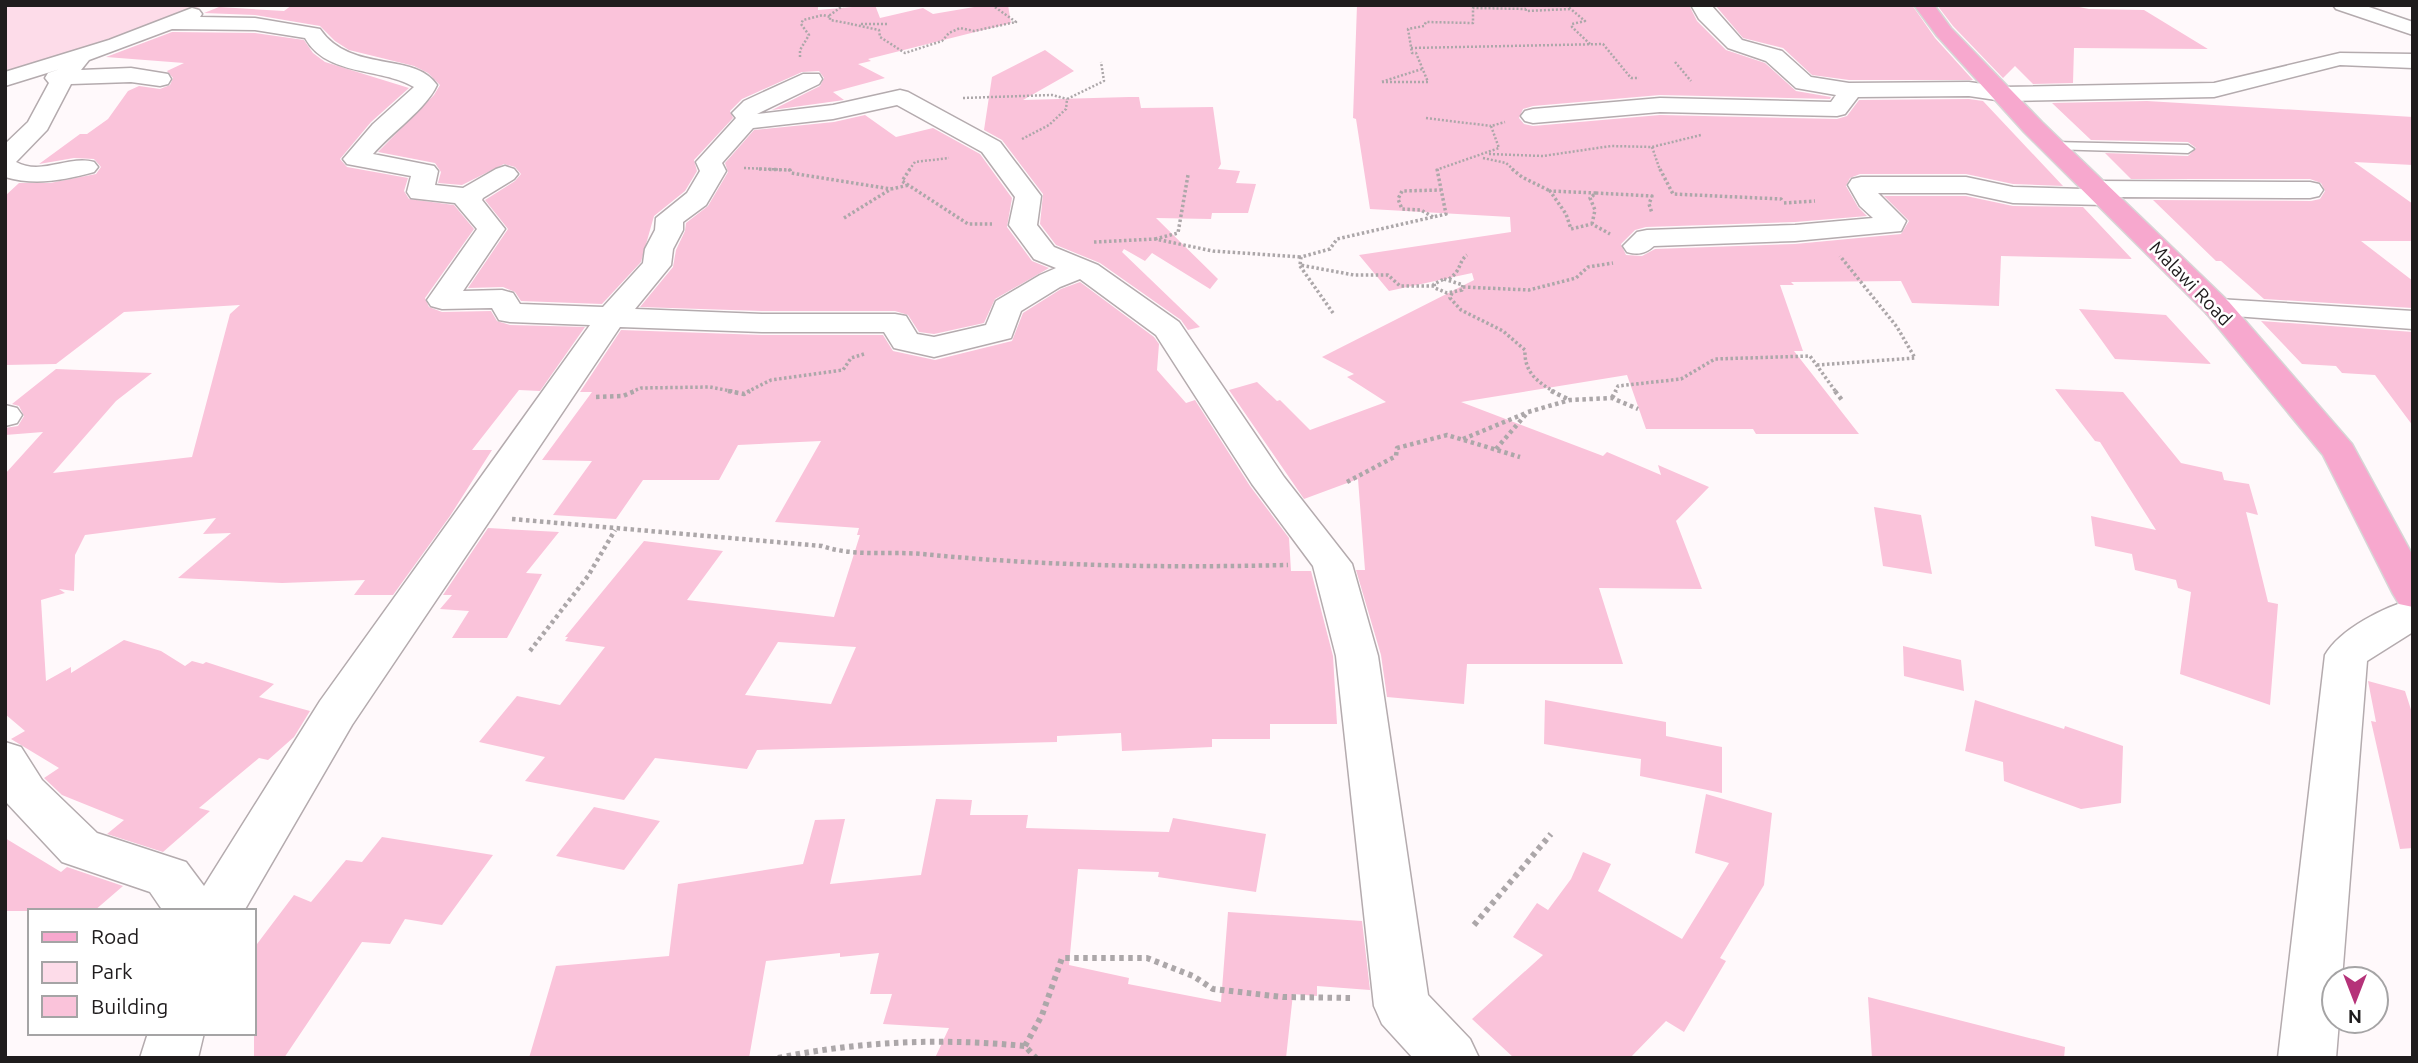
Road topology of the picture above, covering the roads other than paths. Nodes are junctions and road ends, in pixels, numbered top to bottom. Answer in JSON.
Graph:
{"nodes":[{"id":1,"x":214,"y":5,"type":"edge"},
{"id":2,"x":1701,"y":5,"type":"edge"},
{"id":3,"x":1924,"y":5,"type":"edge"},
{"id":4,"x":2343,"y":5,"type":"edge"},
{"id":5,"x":170,"y":23,"type":"junction"},
{"id":6,"x":2413,"y":29,"type":"edge"},
{"id":7,"x":81,"y":56,"type":"junction"},
{"id":8,"x":2413,"y":61,"type":"edge"},
{"id":9,"x":65,"y":77,"type":"junction"},
{"id":10,"x":5,"y":79,"type":"edge"},
{"id":11,"x":160,"y":79,"type":"dead end"},
{"id":12,"x":811,"y":79,"type":"road end"},
{"id":13,"x":5,"y":85,"type":"edge"},
{"id":14,"x":1849,"y":90,"type":"junction"},
{"id":15,"x":2003,"y":94,"type":"junction"},
{"id":16,"x":1533,"y":116,"type":"road end"},
{"id":17,"x":746,"y":122,"type":"junction"},
{"id":18,"x":2053,"y":146,"type":"junction"},
{"id":19,"x":2188,"y":149,"type":"dead end"},
{"id":20,"x":5,"y":158,"type":"edge"},
{"id":21,"x":5,"y":166,"type":"edge"},
{"id":22,"x":85,"y":167,"type":"dead end"},
{"id":23,"x":505,"y":174,"type":"dead end"},
{"id":24,"x":2310,"y":190,"type":"dead end"},
{"id":25,"x":2101,"y":193,"type":"junction"},
{"id":26,"x":469,"y":196,"type":"junction"},
{"id":27,"x":1646,"y":242,"type":"road end"},
{"id":28,"x":1083,"y":268,"type":"junction"},
{"id":29,"x":2218,"y":308,"type":"junction"},
{"id":30,"x":612,"y":316,"type":"junction"},
{"id":31,"x":2413,"y":320,"type":"edge"},
{"id":32,"x":2413,"y":594,"type":"edge"},
{"id":33,"x":2413,"y":613,"type":"edge"},
{"id":34,"x":5,"y":760,"type":"edge"},
{"id":35,"x":191,"y":909,"type":"edge"},
{"id":36,"x":217,"y":909,"type":"edge"},
{"id":37,"x":175,"y":1035,"type":"edge"},
{"id":38,"x":169,"y":1058,"type":"edge"},
{"id":39,"x":1450,"y":1058,"type":"edge"},
{"id":40,"x":2307,"y":1058,"type":"edge"}],
"edges":[{"from":1,"to":5,"type":"street"},
{"from":2,"to":14,"type":"street"},
{"from":3,"to":15,"type":"main road","name":"Malawi Road"},
{"from":4,"to":6,"type":"street"},
{"from":5,"to":7,"type":"street"},
{"from":5,"to":26,"type":"street"},
{"from":7,"to":9,"type":"street"},
{"from":7,"to":10,"type":"street"},
{"from":8,"to":15,"type":"street"},
{"from":9,"to":11,"type":"street"},
{"from":9,"to":13,"type":"street"},
{"from":9,"to":20,"type":"street"},
{"from":12,"to":17,"type":"street"},
{"from":14,"to":15,"type":"street"},
{"from":14,"to":16,"type":"street"},
{"from":15,"to":18,"type":"main road","name":"Malawi Road"},
{"from":17,"to":28,"type":"street"},
{"from":17,"to":30,"type":"street"},
{"from":18,"to":19,"type":"lane"},
{"from":18,"to":25,"type":"main road","name":"Malawi Road"},
{"from":21,"to":22,"type":"street"},
{"from":23,"to":26,"type":"street"},
{"from":24,"to":25,"type":"street"},
{"from":25,"to":27,"type":"street"},
{"from":25,"to":29,"type":"main road","name":"Malawi Road"},
{"from":26,"to":30,"type":"street"},
{"from":28,"to":30,"type":"street"},
{"from":28,"to":39,"type":"street"},
{"from":29,"to":31,"type":"street"},
{"from":29,"to":32,"type":"main road","name":"Malawi Road"},
{"from":30,"to":36,"type":"street"},
{"from":33,"to":40,"type":"street"},
{"from":34,"to":35,"type":"street"},
{"from":37,"to":38,"type":"street"}]}
